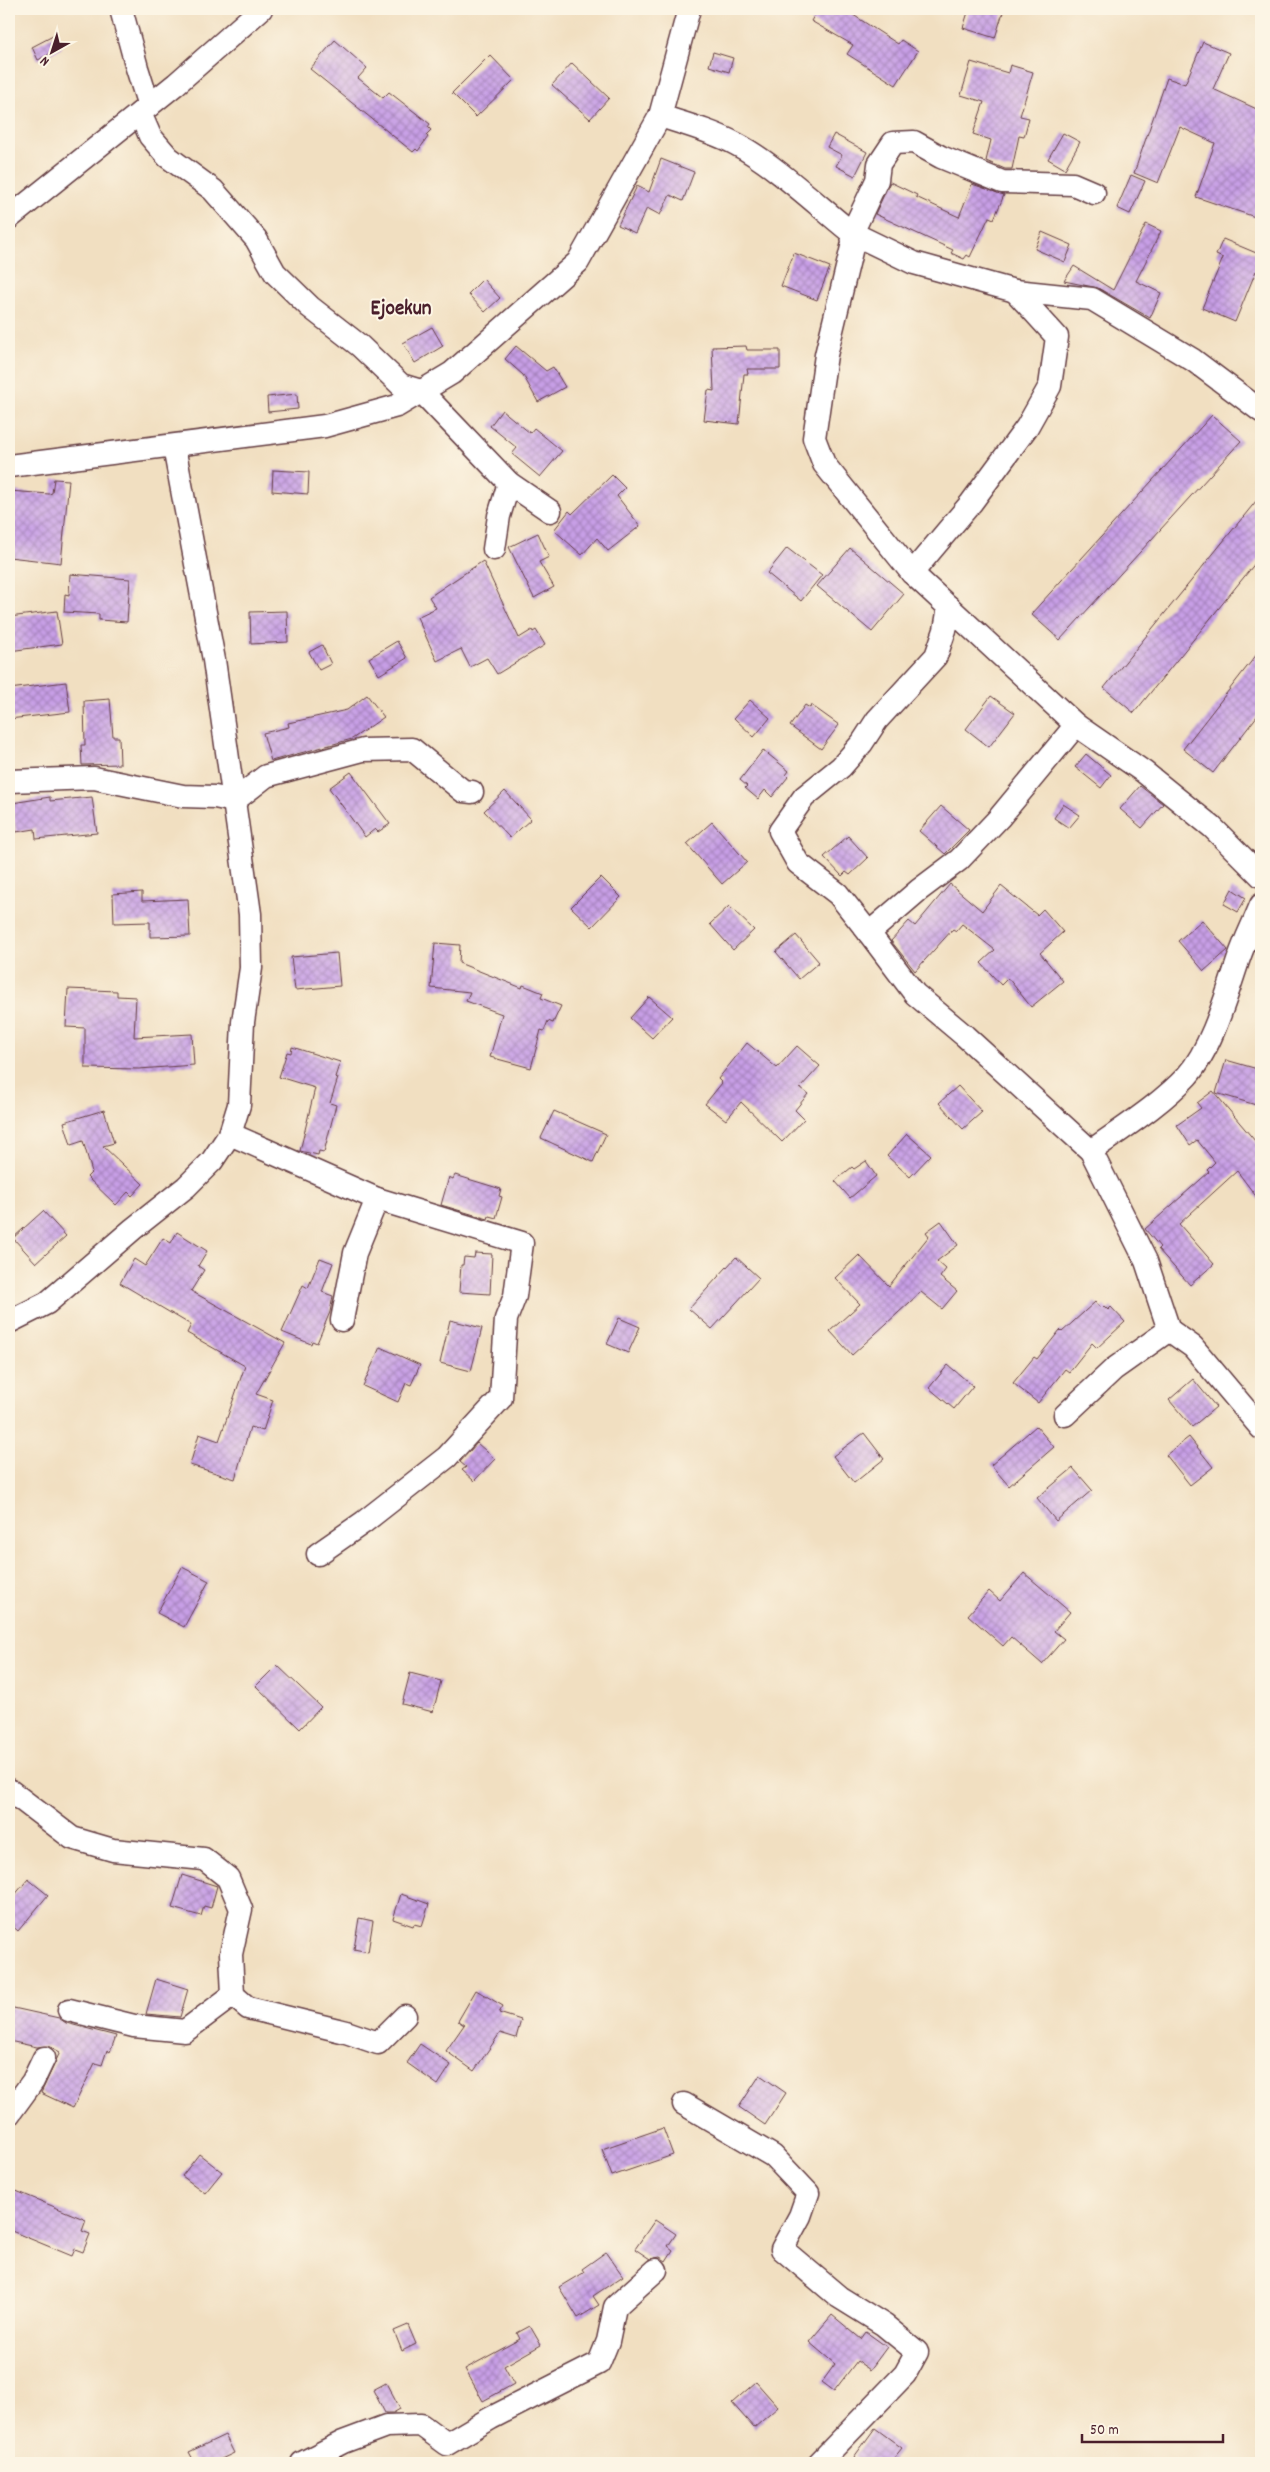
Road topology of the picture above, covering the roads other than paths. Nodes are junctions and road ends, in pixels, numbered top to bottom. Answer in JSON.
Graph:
{"nodes":[{"id":1,"x":121,"y":9,"type":"edge"},
{"id":2,"x":261,"y":9,"type":"edge"},
{"id":3,"x":689,"y":9,"type":"edge"},
{"id":4,"x":144,"y":109,"type":"junction"},
{"id":5,"x":660,"y":116,"type":"junction"},
{"id":6,"x":1094,"y":193,"type":"dead end"},
{"id":7,"x":9,"y":218,"type":"edge"},
{"id":8,"x":852,"y":233,"type":"junction"},
{"id":9,"x":1015,"y":291,"type":"junction"},
{"id":10,"x":421,"y":391,"type":"junction"},
{"id":11,"x":1261,"y":411,"type":"edge"},
{"id":12,"x":174,"y":447,"type":"junction"},
{"id":13,"x":9,"y":466,"type":"edge"},
{"id":14,"x":509,"y":483,"type":"junction"},
{"id":15,"x":550,"y":511,"type":"dead end"},
{"id":16,"x":494,"y":550,"type":"dead end"},
{"id":17,"x":912,"y":573,"type":"junction"},
{"id":18,"x":949,"y":607,"type":"junction"},
{"id":19,"x":1076,"y":725,"type":"junction"},
{"id":20,"x":9,"y":782,"type":"edge"},
{"id":21,"x":472,"y":792,"type":"dead end"},
{"id":22,"x":234,"y":801,"type":"junction"},
{"id":23,"x":1261,"y":876,"type":"edge"},
{"id":24,"x":1261,"y":905,"type":"edge"},
{"id":25,"x":869,"y":933,"type":"junction"},
{"id":26,"x":230,"y":1134,"type":"junction"},
{"id":27,"x":1091,"y":1151,"type":"junction"},
{"id":28,"x":377,"y":1199,"type":"junction"},
{"id":29,"x":342,"y":1320,"type":"dead end"},
{"id":30,"x":9,"y":1322,"type":"edge"},
{"id":31,"x":1170,"y":1330,"type":"junction"},
{"id":32,"x":1065,"y":1415,"type":"dead end"},
{"id":33,"x":1261,"y":1428,"type":"edge"},
{"id":34,"x":318,"y":1554,"type":"dead end"},
{"id":35,"x":9,"y":1790,"type":"edge"},
{"id":36,"x":233,"y":1996,"type":"junction"},
{"id":37,"x":69,"y":2010,"type":"dead end"},
{"id":38,"x":405,"y":2016,"type":"dead end"},
{"id":39,"x":44,"y":2058,"type":"dead end"},
{"id":40,"x":684,"y":2104,"type":"dead end"},
{"id":41,"x":9,"y":2114,"type":"edge"},
{"id":42,"x":656,"y":2270,"type":"dead end"},
{"id":43,"x":302,"y":2463,"type":"edge"},
{"id":44,"x":818,"y":2463,"type":"edge"}],
"edges":[{"from":1,"to":4,"type":"street"},
{"from":2,"to":4,"type":"street"},
{"from":3,"to":5,"type":"street"},
{"from":4,"to":7,"type":"street"},
{"from":4,"to":10,"type":"street"},
{"from":5,"to":8,"type":"street"},
{"from":5,"to":10,"type":"street"},
{"from":6,"to":8,"type":"street"},
{"from":8,"to":9,"type":"street"},
{"from":8,"to":17,"type":"street"},
{"from":9,"to":11,"type":"street"},
{"from":9,"to":17,"type":"street"},
{"from":10,"to":12,"type":"street"},
{"from":10,"to":14,"type":"street"},
{"from":12,"to":13,"type":"street"},
{"from":12,"to":22,"type":"street"},
{"from":14,"to":15,"type":"street"},
{"from":14,"to":16,"type":"street"},
{"from":17,"to":18,"type":"street"},
{"from":18,"to":19,"type":"street"},
{"from":18,"to":25,"type":"street"},
{"from":19,"to":23,"type":"street"},
{"from":19,"to":25,"type":"street"},
{"from":20,"to":22,"type":"street"},
{"from":21,"to":22,"type":"street"},
{"from":22,"to":26,"type":"street"},
{"from":24,"to":27,"type":"street"},
{"from":25,"to":27,"type":"street"},
{"from":26,"to":28,"type":"street"},
{"from":26,"to":30,"type":"street"},
{"from":27,"to":31,"type":"street"},
{"from":28,"to":29,"type":"street"},
{"from":28,"to":34,"type":"street"},
{"from":31,"to":32,"type":"street"},
{"from":31,"to":33,"type":"street"},
{"from":35,"to":36,"type":"street"},
{"from":36,"to":37,"type":"street"},
{"from":36,"to":38,"type":"street"},
{"from":39,"to":41,"type":"street"},
{"from":40,"to":44,"type":"street"},
{"from":42,"to":43,"type":"street"}]}
